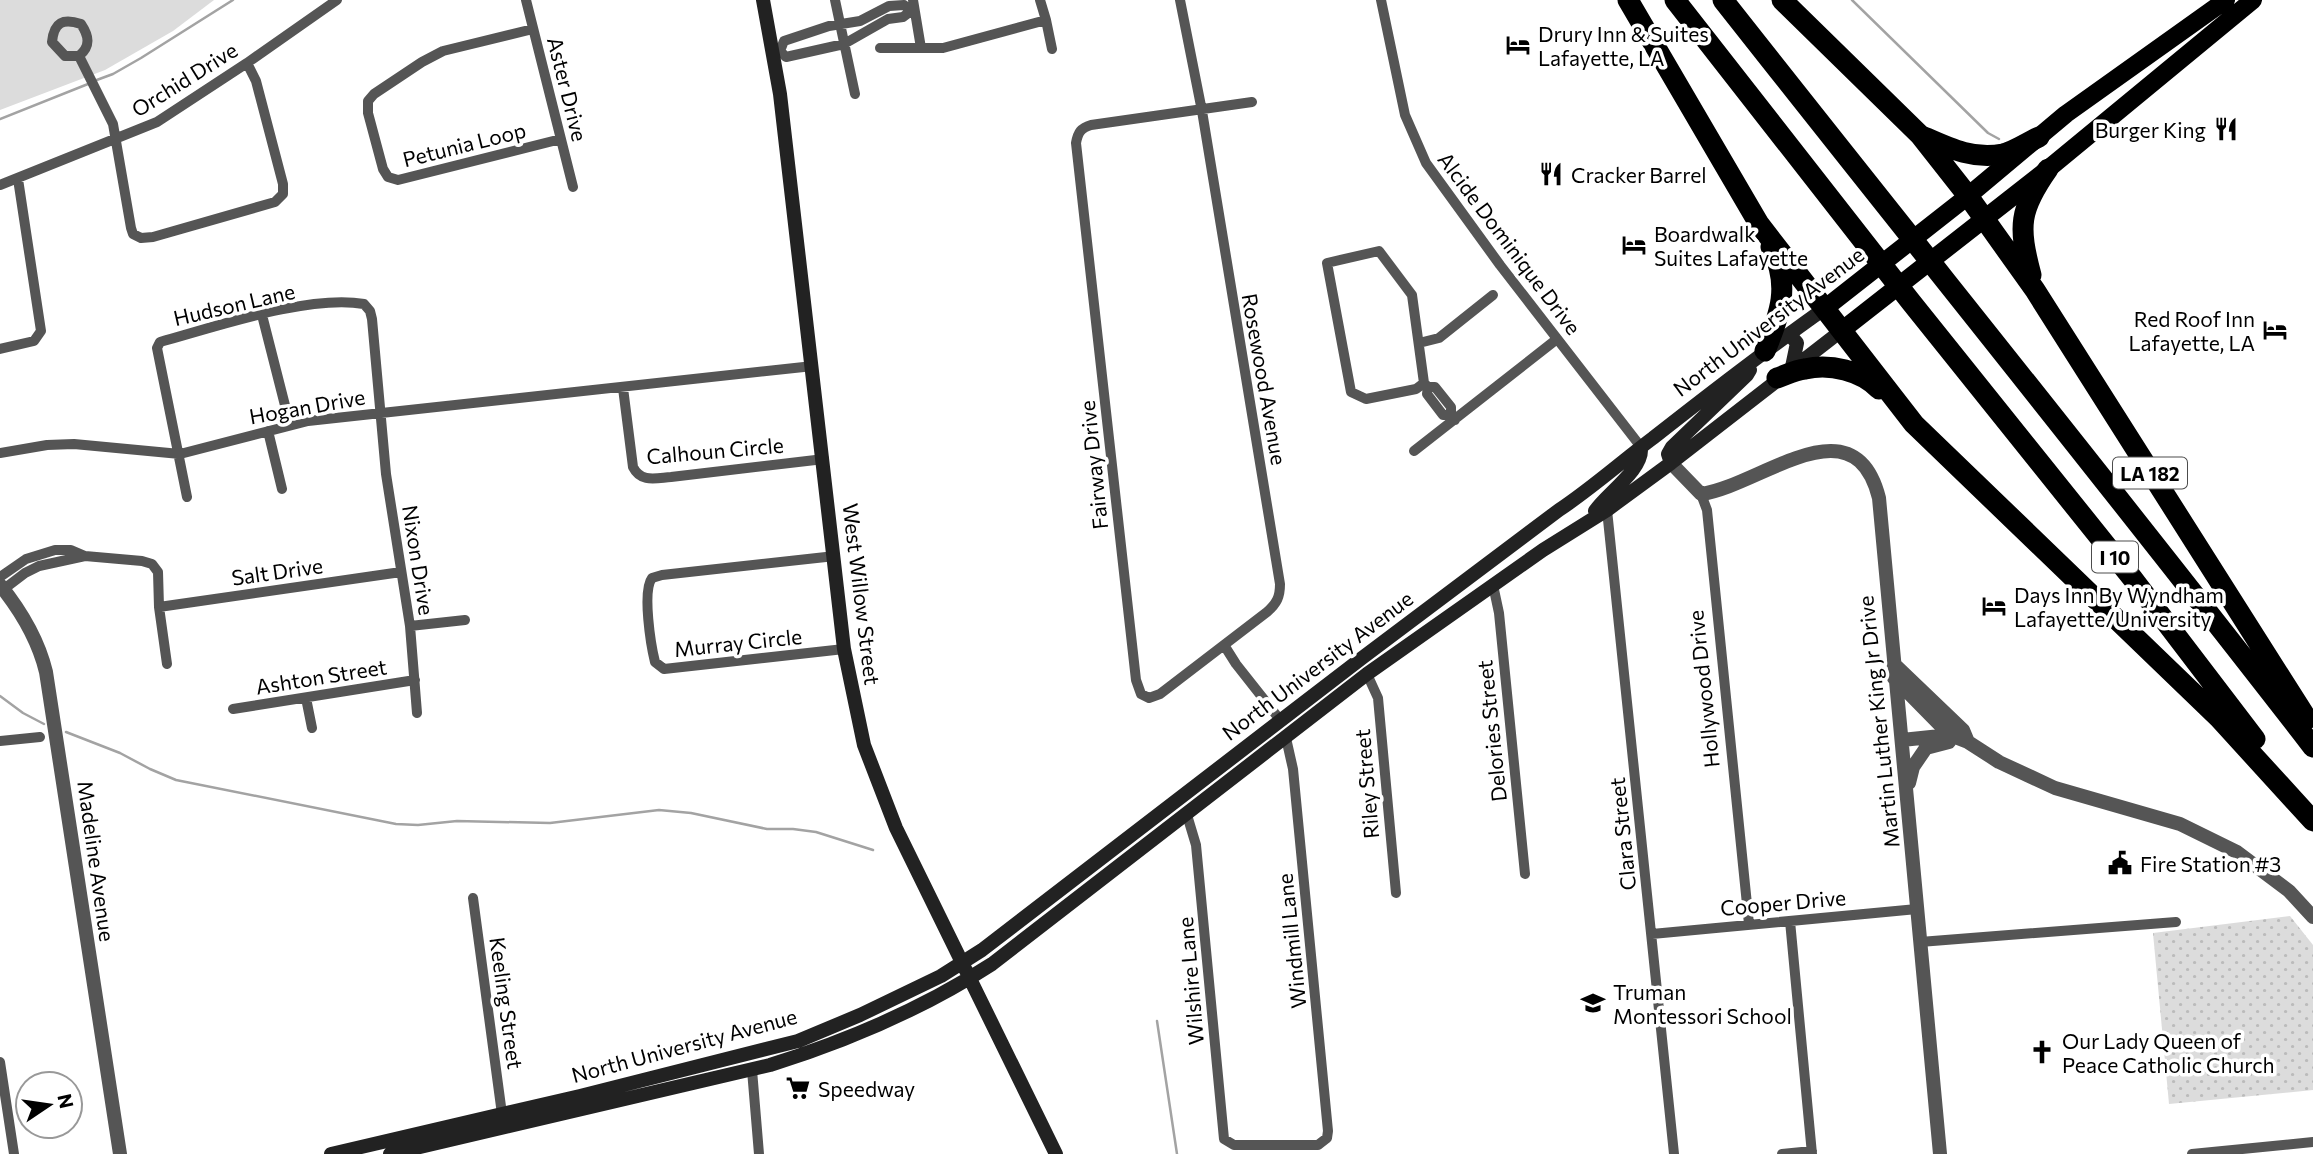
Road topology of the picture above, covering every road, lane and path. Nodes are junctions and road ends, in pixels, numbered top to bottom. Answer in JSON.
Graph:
{"nodes":[{"id":1,"x":337,"y":0,"type":"edge"},
{"id":2,"x":527,"y":0,"type":"edge"},
{"id":3,"x":763,"y":0,"type":"edge"},
{"id":4,"x":835,"y":0,"type":"edge"},
{"id":5,"x":1040,"y":0,"type":"edge"},
{"id":6,"x":1180,"y":0,"type":"edge"},
{"id":7,"x":1381,"y":0,"type":"edge"},
{"id":8,"x":1628,"y":0,"type":"edge"},
{"id":9,"x":1675,"y":0,"type":"edge"},
{"id":10,"x":1723,"y":0,"type":"edge"},
{"id":11,"x":1783,"y":0,"type":"edge"},
{"id":12,"x":2226,"y":0,"type":"edge"},
{"id":13,"x":2253,"y":0,"type":"edge"},
{"id":14,"x":913,"y":7,"type":"edge"},
{"id":15,"x":1046,"y":20,"type":"junction"},
{"id":16,"x":839,"y":25,"type":"junction"},
{"id":17,"x":533,"y":29,"type":"junction"},
{"id":18,"x":811,"y":32,"type":"junction"},
{"id":19,"x":844,"y":44,"type":"junction"},
{"id":20,"x":880,"y":48,"type":"dead end"},
{"id":21,"x":921,"y":48,"type":"junction"},
{"id":22,"x":823,"y":49,"type":"junction"},
{"id":23,"x":1052,"y":49,"type":"dead end"},
{"id":24,"x":777,"y":51,"type":"junction"},
{"id":25,"x":79,"y":56,"type":"dead end"},
{"id":26,"x":247,"y":63,"type":"junction"},
{"id":27,"x":855,"y":94,"type":"dead end"},
{"id":28,"x":1252,"y":102,"type":"dead end"},
{"id":29,"x":1202,"y":111,"type":"junction"},
{"id":30,"x":1920,"y":135,"type":"junction"},
{"id":31,"x":2039,"y":137,"type":"junction"},
{"id":32,"x":117,"y":139,"type":"junction"},
{"id":33,"x":561,"y":139,"type":"junction"},
{"id":34,"x":2048,"y":169,"type":"junction"},
{"id":35,"x":18,"y":178,"type":"junction"},
{"id":36,"x":0,"y":185,"type":"edge"},
{"id":37,"x":573,"y":187,"type":"dead end"},
{"id":38,"x":1968,"y":196,"type":"junction"},
{"id":39,"x":1984,"y":219,"type":"junction"},
{"id":40,"x":1759,"y":224,"type":"junction"},
{"id":41,"x":2035,"y":290,"type":"junction"},
{"id":42,"x":1493,"y":295,"type":"dead end"},
{"id":43,"x":1824,"y":309,"type":"junction"},
{"id":44,"x":262,"y":315,"type":"junction"},
{"id":45,"x":1841,"y":331,"type":"junction"},
{"id":46,"x":1789,"y":334,"type":"junction"},
{"id":47,"x":1557,"y":339,"type":"junction"},
{"id":48,"x":1419,"y":343,"type":"junction"},
{"id":49,"x":0,"y":349,"type":"edge"},
{"id":50,"x":1760,"y":355,"type":"junction"},
{"id":51,"x":813,"y":366,"type":"junction"},
{"id":52,"x":1785,"y":373,"type":"junction"},
{"id":53,"x":1426,"y":385,"type":"junction"},
{"id":54,"x":623,"y":388,"type":"junction"},
{"id":55,"x":380,"y":413,"type":"junction"},
{"id":56,"x":1453,"y":417,"type":"junction"},
{"id":57,"x":1914,"y":424,"type":"junction"},
{"id":58,"x":290,"y":425,"type":"junction"},
{"id":59,"x":268,"y":431,"type":"junction"},
{"id":60,"x":1641,"y":447,"type":"junction"},
{"id":61,"x":1414,"y":451,"type":"dead end"},
{"id":62,"x":0,"y":453,"type":"edge"},
{"id":63,"x":180,"y":454,"type":"junction"},
{"id":64,"x":824,"y":459,"type":"junction"},
{"id":65,"x":1671,"y":463,"type":"junction"},
{"id":66,"x":282,"y":489,"type":"dead end"},
{"id":67,"x":1701,"y":494,"type":"junction"},
{"id":68,"x":187,"y":497,"type":"dead end"},
{"id":69,"x":1559,"y":510,"type":"junction"},
{"id":70,"x":1606,"y":510,"type":"junction"},
{"id":71,"x":1588,"y":521,"type":"junction"},
{"id":72,"x":1543,"y":550,"type":"junction"},
{"id":73,"x":835,"y":556,"type":"junction"},
{"id":74,"x":1486,"y":565,"type":"junction"},
{"id":75,"x":401,"y":572,"type":"junction"},
{"id":76,"x":1,"y":584,"type":"edge"},
{"id":77,"x":1493,"y":585,"type":"junction"},
{"id":78,"x":159,"y":607,"type":"junction"},
{"id":79,"x":465,"y":620,"type":"dead end"},
{"id":80,"x":410,"y":626,"type":"junction"},
{"id":81,"x":1224,"y":645,"type":"junction"},
{"id":82,"x":844,"y":649,"type":"junction"},
{"id":83,"x":166,"y":664,"type":"dead end"},
{"id":84,"x":1893,"y":670,"type":"junction"},
{"id":85,"x":1367,"y":674,"type":"junction"},
{"id":86,"x":415,"y":680,"type":"junction"},
{"id":87,"x":306,"y":698,"type":"junction"},
{"id":88,"x":233,"y":709,"type":"dead end"},
{"id":89,"x":417,"y":713,"type":"dead end"},
{"id":90,"x":1281,"y":721,"type":"junction"},
{"id":91,"x":312,"y":728,"type":"dead end"},
{"id":92,"x":2313,"y":729,"type":"edge"},
{"id":93,"x":1950,"y":735,"type":"junction"},
{"id":94,"x":40,"y":737,"type":"dead end"},
{"id":95,"x":1286,"y":738,"type":"junction"},
{"id":96,"x":1902,"y":740,"type":"junction"},
{"id":97,"x":0,"y":741,"type":"edge"},
{"id":98,"x":1968,"y":742,"type":"junction"},
{"id":99,"x":2313,"y":747,"type":"edge"},
{"id":100,"x":1906,"y":791,"type":"junction"},
{"id":101,"x":1180,"y":799,"type":"junction"},
{"id":102,"x":1187,"y":816,"type":"junction"},
{"id":103,"x":2313,"y":818,"type":"edge"},
{"id":104,"x":1525,"y":874,"type":"dead end"},
{"id":105,"x":1396,"y":893,"type":"dead end"},
{"id":106,"x":473,"y":898,"type":"dead end"},
{"id":107,"x":1917,"y":909,"type":"junction"},
{"id":108,"x":2313,"y":917,"type":"edge"},
{"id":109,"x":1790,"y":921,"type":"junction"},
{"id":110,"x":2176,"y":922,"type":"dead end"},
{"id":111,"x":1749,"y":924,"type":"junction"},
{"id":112,"x":1652,"y":934,"type":"junction"},
{"id":113,"x":1920,"y":942,"type":"junction"},
{"id":114,"x":962,"y":964,"type":"junction"},
{"id":115,"x":970,"y":979,"type":"junction"},
{"id":116,"x":0,"y":1062,"type":"edge"},
{"id":117,"x":752,"y":1070,"type":"junction"},
{"id":118,"x":502,"y":1114,"type":"junction"},
{"id":119,"x":1228,"y":1142,"type":"joint"},
{"id":120,"x":2313,"y":1142,"type":"edge"},
{"id":121,"x":1812,"y":1153,"type":"edge"},
{"id":122,"x":14,"y":1154,"type":"edge"},
{"id":123,"x":120,"y":1154,"type":"edge"},
{"id":124,"x":331,"y":1154,"type":"edge"},
{"id":125,"x":390,"y":1154,"type":"edge"},
{"id":126,"x":759,"y":1154,"type":"edge"},
{"id":127,"x":1056,"y":1154,"type":"edge"},
{"id":128,"x":1674,"y":1154,"type":"edge"},
{"id":129,"x":1782,"y":1154,"type":"edge"},
{"id":130,"x":1940,"y":1154,"type":"edge"},
{"id":131,"x":2192,"y":1154,"type":"edge"}],
"edges":[{"from":1,"to":26,"type":"street","name":"Orchid Drive"},
{"from":2,"to":17,"type":"street","name":"Aster Drive"},
{"from":3,"to":24,"type":"main road","name":"West Willow Street"},
{"from":4,"to":16,"type":"street"},
{"from":5,"to":15,"type":"street"},
{"from":6,"to":29,"type":"street","name":"Rosewood Avenue"},
{"from":7,"to":47,"type":"street","name":"Alcide Dominique Drive"},
{"from":8,"to":40,"type":"highway"},
{"from":9,"to":103,"type":"highway","number":"I 10"},
{"from":10,"to":99,"type":"highway","number":"I 10"},
{"from":11,"to":30,"type":"highway"},
{"from":12,"to":31,"type":"main road","name":"North University Avenue"},
{"from":13,"to":34,"type":"main road","name":"North University Avenue"},
{"from":14,"to":16,"type":"street"},
{"from":14,"to":19,"type":"street"},
{"from":14,"to":21,"type":"street"},
{"from":15,"to":21,"type":"street"},
{"from":15,"to":23,"type":"street"},
{"from":16,"to":18,"type":"street"},
{"from":16,"to":19,"type":"street"},
{"from":17,"to":33,"type":"street","name":"Aster Drive"},
{"from":17,"to":33,"type":"street","name":"Petunia Loop"},
{"from":18,"to":22,"type":"street"},
{"from":18,"to":24,"type":"street"},
{"from":19,"to":22,"type":"street"},
{"from":19,"to":27,"type":"street"},
{"from":20,"to":21,"type":"street"},
{"from":22,"to":24,"type":"street"},
{"from":24,"to":51,"type":"main road","name":"West Willow Street"},
{"from":25,"to":32,"type":"street"},
{"from":26,"to":32,"type":"street","name":"Orchid Drive"},
{"from":26,"to":32,"type":"street"},
{"from":28,"to":29,"type":"street"},
{"from":29,"to":81,"type":"street","name":"Rosewood Avenue"},
{"from":29,"to":81,"type":"street","name":"Fairway Drive"},
{"from":30,"to":31,"type":"highway"},
{"from":30,"to":38,"type":"highway"},
{"from":31,"to":38,"type":"main road","name":"North University Avenue"},
{"from":32,"to":35,"type":"street","name":"Orchid Drive"},
{"from":33,"to":37,"type":"street","name":"Aster Drive"},
{"from":34,"to":39,"type":"main road","name":"North University Avenue"},
{"from":34,"to":41,"type":"highway"},
{"from":35,"to":36,"type":"street","name":"Orchid Drive"},
{"from":35,"to":49,"type":"street"},
{"from":38,"to":39,"type":"highway"},
{"from":38,"to":43,"type":"main road","name":"North University Avenue"},
{"from":39,"to":41,"type":"highway","number":"LA 182"},
{"from":39,"to":45,"type":"main road","name":"North University Avenue"},
{"from":40,"to":43,"type":"highway"},
{"from":40,"to":50,"type":"highway"},
{"from":41,"to":92,"type":"highway","number":"LA 182"},
{"from":42,"to":48,"type":"street"},
{"from":43,"to":45,"type":"highway"},
{"from":43,"to":46,"type":"main road","name":"North University Avenue"},
{"from":44,"to":55,"type":"street","name":"Hudson Lane"},
{"from":44,"to":58,"type":"street"},
{"from":44,"to":63,"type":"street","name":"Hudson Lane"},
{"from":45,"to":52,"type":"main road","name":"North University Avenue"},
{"from":45,"to":57,"type":"highway"},
{"from":46,"to":50,"type":"main road","name":"North University Avenue"},
{"from":46,"to":52,"type":"main road"},
{"from":47,"to":56,"type":"street"},
{"from":47,"to":60,"type":"street","name":"Alcide Dominique Drive"},
{"from":48,"to":53,"type":"street"},
{"from":48,"to":53,"type":"street"},
{"from":50,"to":60,"type":"main road","name":"North University Avenue"},
{"from":50,"to":65,"type":"main road"},
{"from":51,"to":54,"type":"street"},
{"from":51,"to":64,"type":"main road","name":"West Willow Street"},
{"from":52,"to":57,"type":"highway"},
{"from":52,"to":65,"type":"main road","name":"North University Avenue"},
{"from":53,"to":56,"type":"street"},
{"from":54,"to":55,"type":"street","name":"Hogan Drive"},
{"from":54,"to":64,"type":"street","name":"Calhoun Circle"},
{"from":55,"to":58,"type":"street","name":"Hogan Drive"},
{"from":55,"to":75,"type":"street","name":"Nixon Drive"},
{"from":56,"to":61,"type":"street"},
{"from":57,"to":103,"type":"highway"},
{"from":58,"to":59,"type":"street","name":"Hogan Drive"},
{"from":59,"to":63,"type":"street","name":"Hogan Drive"},
{"from":59,"to":66,"type":"street"},
{"from":60,"to":69,"type":"main road","name":"North University Avenue"},
{"from":60,"to":71,"type":"main road"},
{"from":62,"to":63,"type":"street","name":"Hogan Drive"},
{"from":63,"to":68,"type":"street","name":"Hudson Lane"},
{"from":64,"to":73,"type":"main road","name":"West Willow Street"},
{"from":65,"to":67,"type":"street"},
{"from":65,"to":70,"type":"main road","name":"North University Avenue"},
{"from":67,"to":84,"type":"street","name":"Martin Luther King Jr Drive"},
{"from":67,"to":111,"type":"street","name":"Hollywood Drive"},
{"from":69,"to":72,"type":"main road"},
{"from":69,"to":74,"type":"main road","name":"North University Avenue"},
{"from":70,"to":71,"type":"main road","name":"North University Avenue"},
{"from":70,"to":112,"type":"street","name":"Clara Street"},
{"from":71,"to":72,"type":"main road","name":"North University Avenue"},
{"from":72,"to":77,"type":"main road","name":"North University Avenue"},
{"from":73,"to":82,"type":"main road","name":"West Willow Street"},
{"from":73,"to":82,"type":"street","name":"Murray Circle"},
{"from":74,"to":77,"type":"main road"},
{"from":74,"to":90,"type":"main road","name":"North University Avenue"},
{"from":75,"to":78,"type":"street","name":"Salt Drive"},
{"from":75,"to":80,"type":"street","name":"Nixon Drive"},
{"from":76,"to":78,"type":"street"},
{"from":76,"to":123,"type":"street","name":"Madeline Avenue"},
{"from":77,"to":85,"type":"main road","name":"North University Avenue"},
{"from":77,"to":104,"type":"street","name":"Delories Street"},
{"from":78,"to":83,"type":"street"},
{"from":79,"to":80,"type":"street"},
{"from":80,"to":86,"type":"street","name":"Nixon Drive"},
{"from":81,"to":90,"type":"street"},
{"from":82,"to":114,"type":"main road","name":"West Willow Street"},
{"from":84,"to":93,"type":"street"},
{"from":84,"to":96,"type":"street","name":"Martin Luther King Jr Drive"},
{"from":84,"to":98,"type":"street"},
{"from":85,"to":95,"type":"main road","name":"North University Avenue"},
{"from":85,"to":105,"type":"street","name":"Riley Street"},
{"from":86,"to":87,"type":"street","name":"Ashton Street"},
{"from":86,"to":89,"type":"street","name":"Nixon Drive"},
{"from":87,"to":88,"type":"street","name":"Ashton Street"},
{"from":87,"to":91,"type":"street"},
{"from":90,"to":101,"type":"main road","name":"North University Avenue"},
{"from":93,"to":96,"type":"street"},
{"from":93,"to":98,"type":"street"},
{"from":94,"to":97,"type":"street"},
{"from":95,"to":102,"type":"main road","name":"North University Avenue"},
{"from":95,"to":119,"type":"street","name":"Windmill Lane"},
{"from":96,"to":100,"type":"street","name":"Martin Luther King Jr Drive"},
{"from":98,"to":100,"type":"street"},
{"from":98,"to":108,"type":"street"},
{"from":100,"to":107,"type":"street","name":"Martin Luther King Jr Drive"},
{"from":101,"to":102,"type":"main road"},
{"from":101,"to":114,"type":"main road","name":"North University Avenue"},
{"from":102,"to":115,"type":"main road","name":"North University Avenue"},
{"from":102,"to":119,"type":"street","name":"Wilshire Lane"},
{"from":106,"to":118,"type":"street","name":"Keeling Street"},
{"from":107,"to":109,"type":"street","name":"Cooper Drive"},
{"from":107,"to":113,"type":"street","name":"Martin Luther King Jr Drive"},
{"from":109,"to":111,"type":"street","name":"Cooper Drive"},
{"from":109,"to":121,"type":"street"},
{"from":110,"to":113,"type":"street"},
{"from":111,"to":112,"type":"street","name":"Cooper Drive"},
{"from":112,"to":128,"type":"street","name":"Clara Street"},
{"from":113,"to":130,"type":"street","name":"Martin Luther King Jr Drive"},
{"from":114,"to":115,"type":"main road","name":"West Willow Street"},
{"from":114,"to":118,"type":"main road","name":"North University Avenue"},
{"from":115,"to":117,"type":"main road","name":"North University Avenue"},
{"from":115,"to":127,"type":"main road","name":"West Willow Street"},
{"from":116,"to":122,"type":"street"},
{"from":117,"to":125,"type":"main road","name":"North University Avenue"},
{"from":117,"to":126,"type":"street"},
{"from":118,"to":124,"type":"main road","name":"North University Avenue"},
{"from":120,"to":131,"type":"street"},
{"from":121,"to":129,"type":"street"}]}
